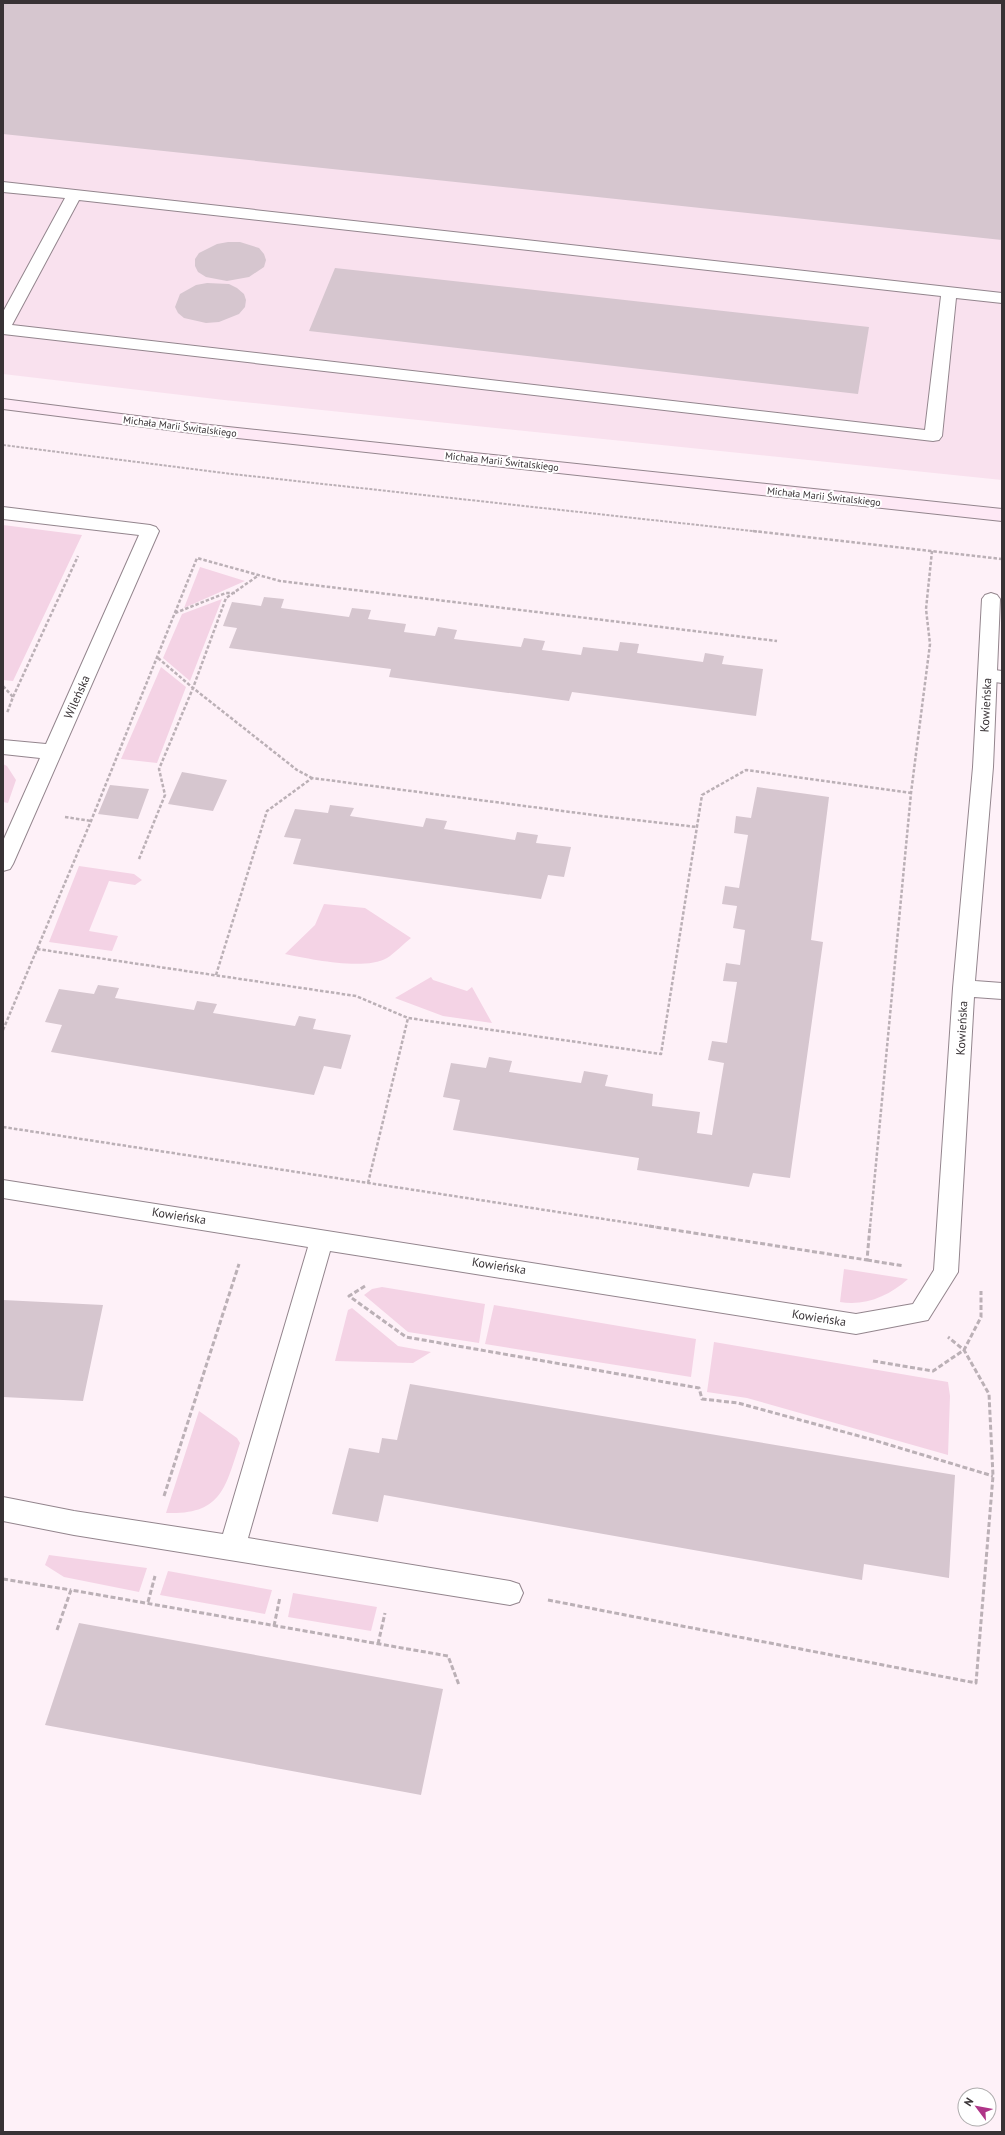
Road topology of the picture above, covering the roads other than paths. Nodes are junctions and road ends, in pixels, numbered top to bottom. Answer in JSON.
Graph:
{"nodes":[{"id":1,"x":3,"y":187,"type":"edge"},
{"id":2,"x":74,"y":195,"type":"junction"},
{"id":3,"x":949,"y":293,"type":"junction"},
{"id":4,"x":1002,"y":298,"type":"edge"},
{"id":5,"x":3,"y":328,"type":"edge"},
{"id":6,"x":3,"y":404,"type":"edge"},
{"id":7,"x":3,"y":513,"type":"edge"},
{"id":8,"x":1002,"y":515,"type":"edge"},
{"id":9,"x":991,"y":599,"type":"dead end"},
{"id":10,"x":995,"y":676,"type":"edge"},
{"id":11,"x":3,"y":747,"type":"edge"},
{"id":12,"x":53,"y":752,"type":"junction"},
{"id":13,"x":3,"y":864,"type":"edge"},
{"id":14,"x":964,"y":988,"type":"junction"},
{"id":15,"x":1002,"y":991,"type":"edge"},
{"id":16,"x":3,"y":1189,"type":"edge"},
{"id":17,"x":322,"y":1238,"type":"junction"},
{"id":18,"x":3,"y":1509,"type":"edge"},
{"id":19,"x":232,"y":1548,"type":"junction"},
{"id":20,"x":510,"y":1593,"type":"road end"}],
"edges":[{"from":1,"to":2,"type":"street"},
{"from":2,"to":3,"type":"street"},
{"from":2,"to":5,"type":"street"},
{"from":3,"to":4,"type":"street"},
{"from":3,"to":5,"type":"street"},
{"from":6,"to":8,"type":"main road","name":"Michała Marii Świtalskiego"},
{"from":7,"to":12,"type":"street","name":"Wileńska"},
{"from":9,"to":10,"type":"street","name":"Kowieńska"},
{"from":10,"to":14,"type":"street","name":"Kowieńska"},
{"from":11,"to":12,"type":"street"},
{"from":12,"to":13,"type":"street","name":"Wileńska"},
{"from":14,"to":15,"type":"street"},
{"from":14,"to":17,"type":"street","name":"Kowieńska"},
{"from":16,"to":17,"type":"street","name":"Kowieńska"},
{"from":17,"to":19,"type":"street"},
{"from":18,"to":19,"type":"street"},
{"from":19,"to":20,"type":"street"}]}
